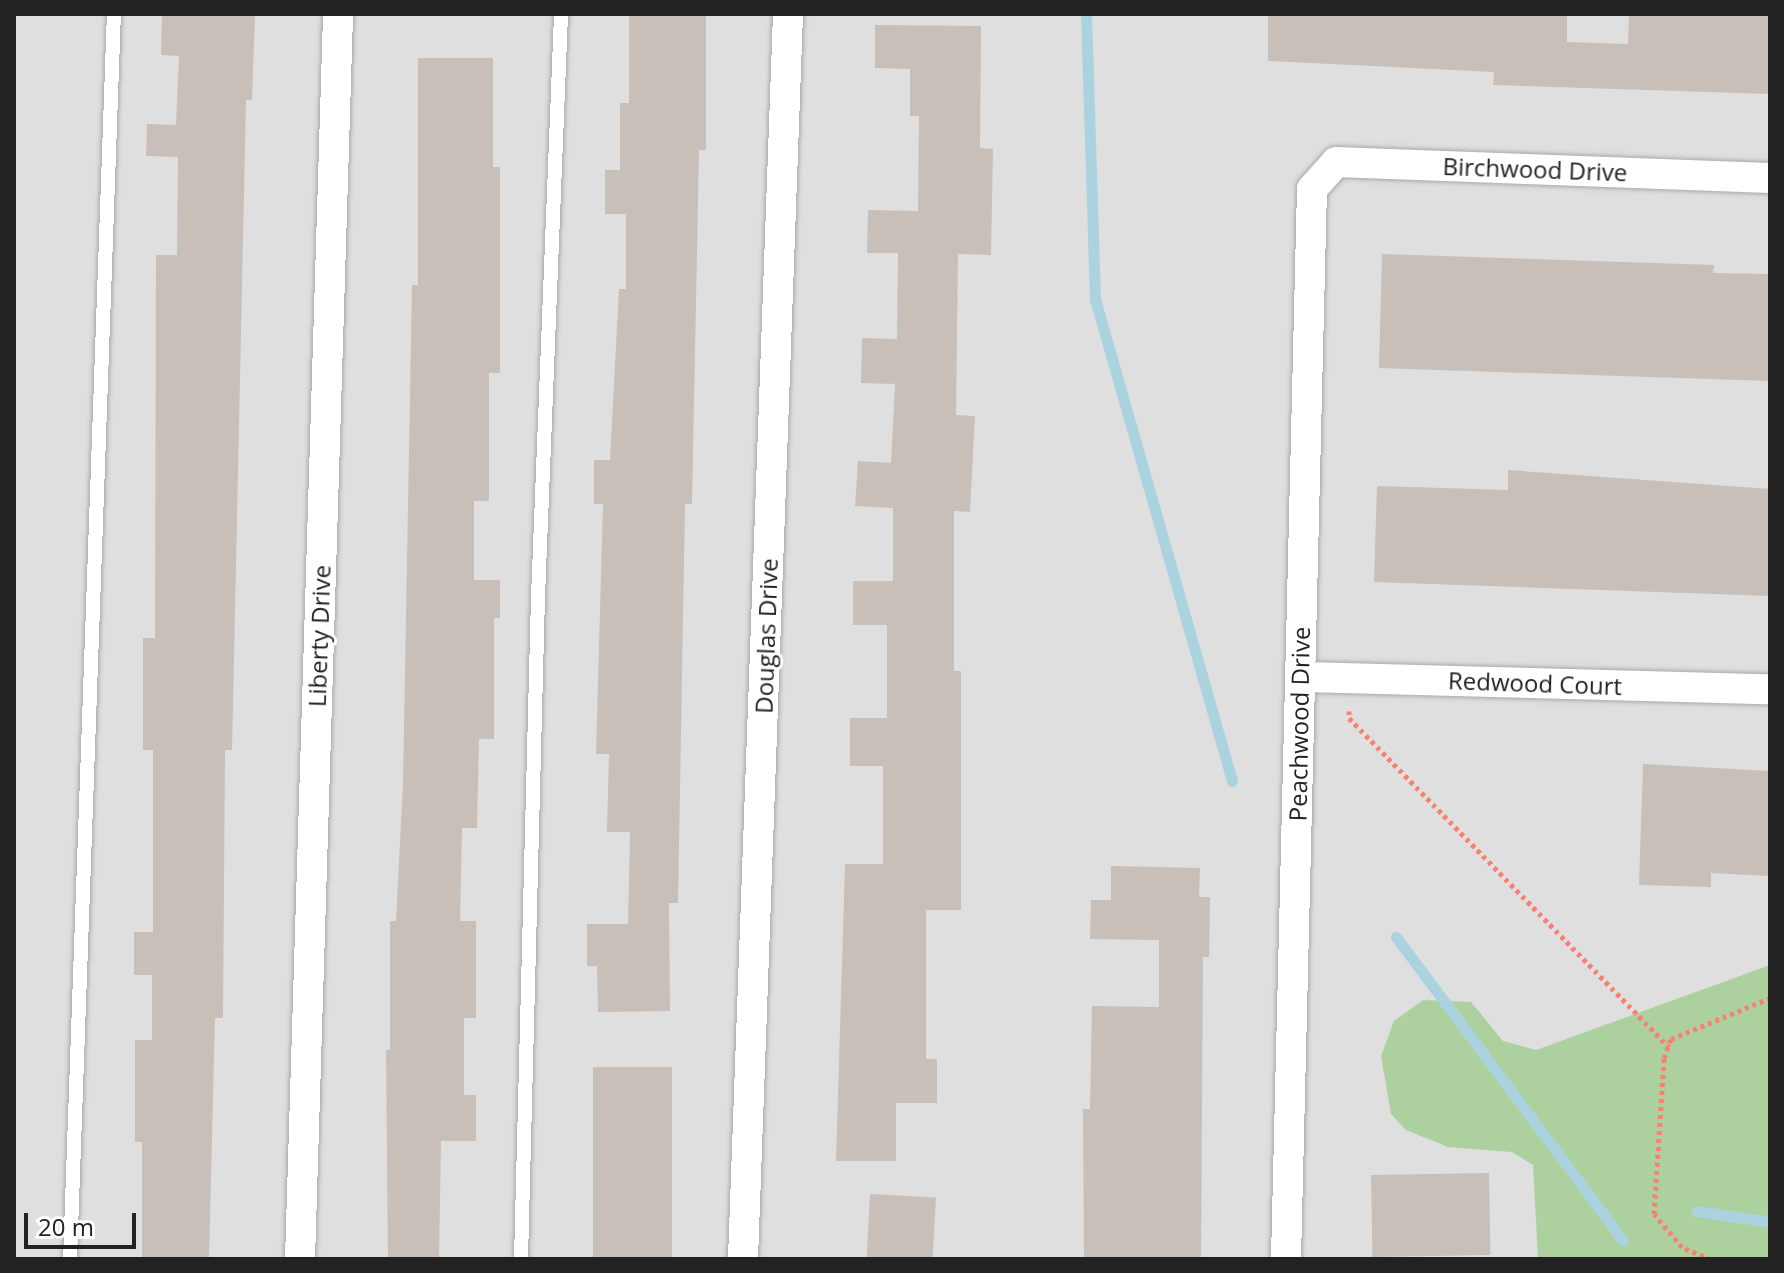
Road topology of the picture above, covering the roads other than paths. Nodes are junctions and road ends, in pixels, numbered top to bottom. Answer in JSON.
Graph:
{"nodes":[{"id":1,"x":114,"y":14,"type":"edge"},
{"id":2,"x":338,"y":14,"type":"edge"},
{"id":3,"x":561,"y":14,"type":"edge"},
{"id":4,"x":788,"y":14,"type":"edge"},
{"id":5,"x":1770,"y":178,"type":"edge"},
{"id":6,"x":1312,"y":189,"type":"joint"},
{"id":7,"x":1301,"y":677,"type":"junction"},
{"id":8,"x":1770,"y":689,"type":"edge"},
{"id":9,"x":70,"y":1259,"type":"edge"},
{"id":10,"x":300,"y":1259,"type":"edge"},
{"id":11,"x":521,"y":1259,"type":"edge"},
{"id":12,"x":743,"y":1259,"type":"edge"},
{"id":13,"x":1286,"y":1259,"type":"edge"}],
"edges":[{"from":1,"to":9,"type":"lane"},
{"from":2,"to":10,"type":"street","name":"Liberty Drive"},
{"from":3,"to":11,"type":"lane"},
{"from":4,"to":12,"type":"street","name":"Douglas Drive"},
{"from":5,"to":6,"type":"street","name":"Birchwood Drive"},
{"from":6,"to":7,"type":"street","name":"Peachwood Drive"},
{"from":7,"to":8,"type":"street","name":"Redwood Court"},
{"from":7,"to":13,"type":"street","name":"Peachwood Drive"}]}
